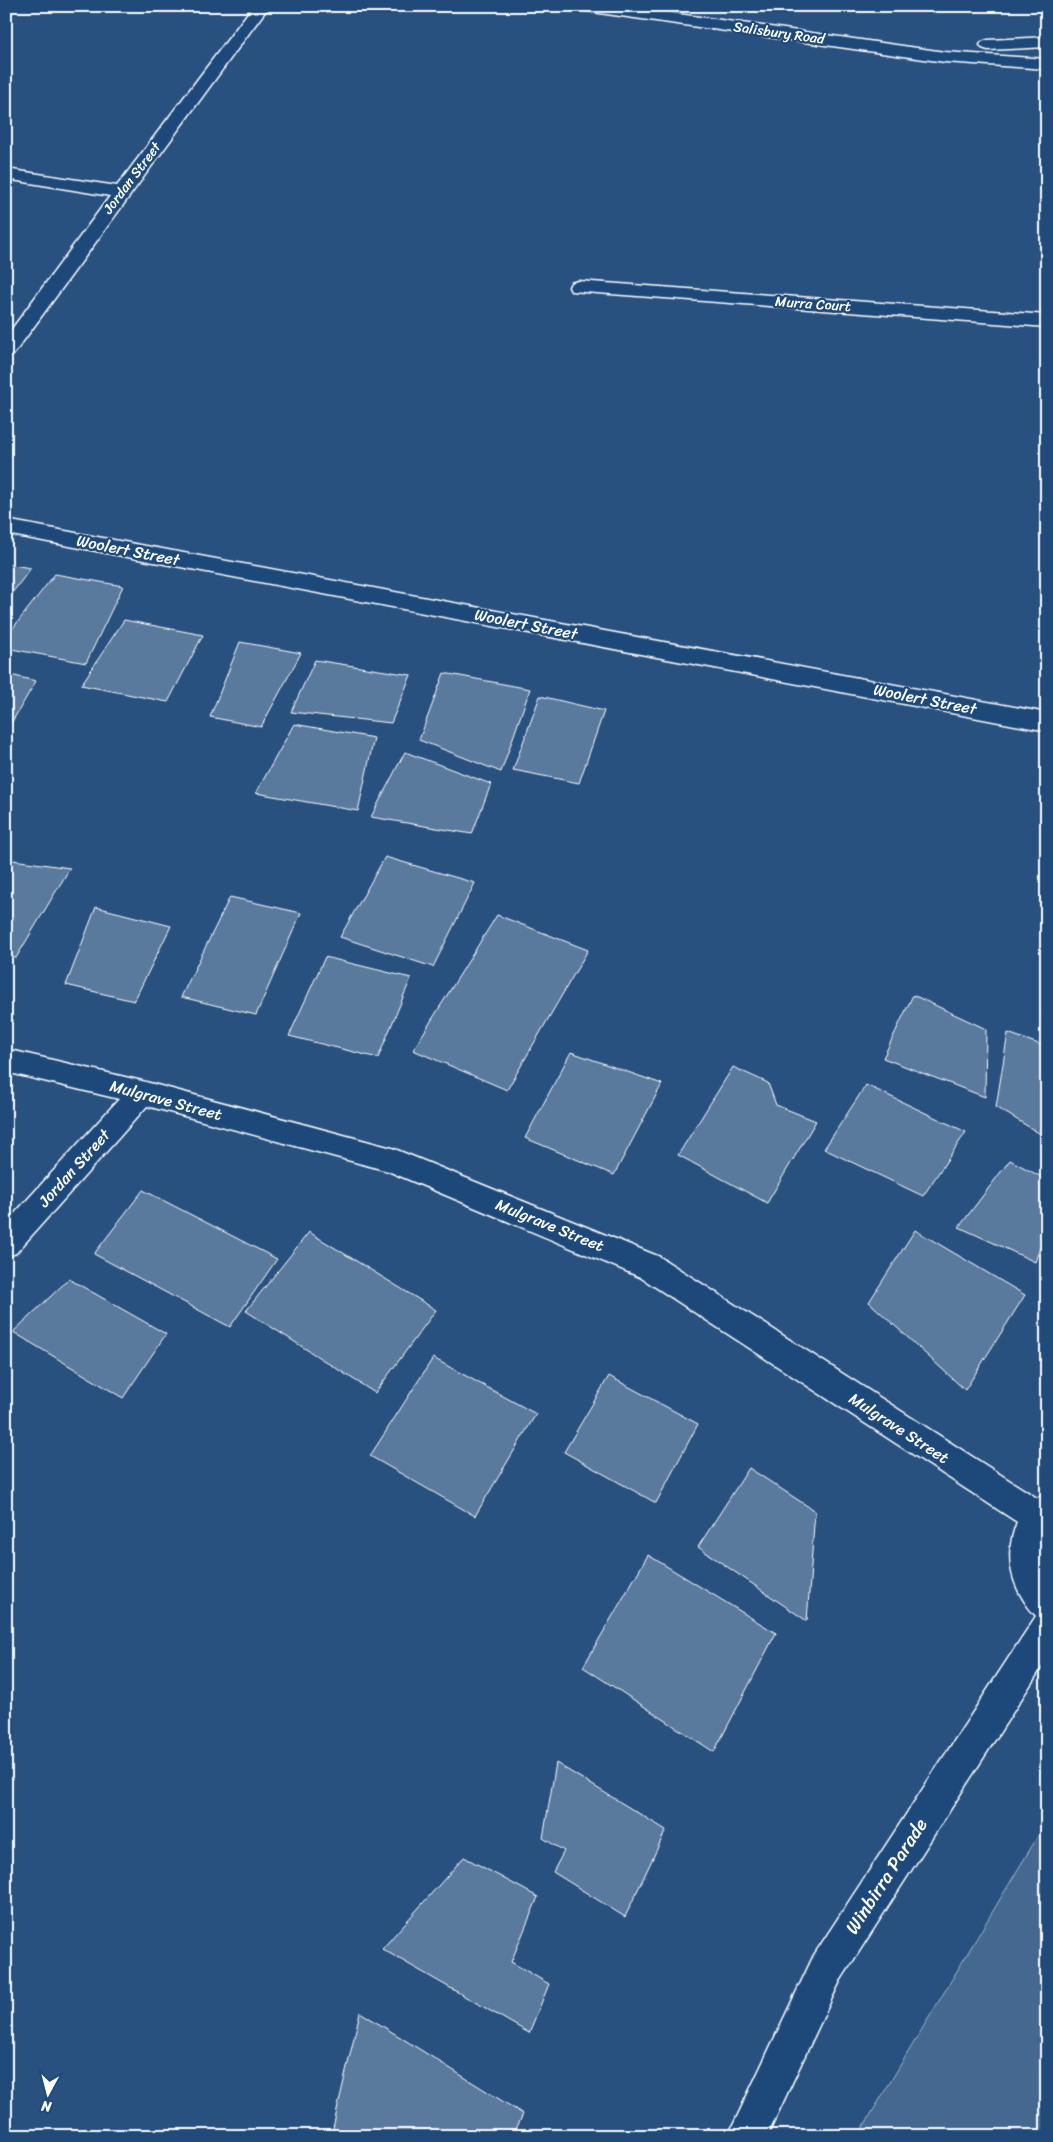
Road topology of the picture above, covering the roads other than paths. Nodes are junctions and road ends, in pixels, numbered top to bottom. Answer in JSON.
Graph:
{"nodes":[{"id":1,"x":261,"y":6,"type":"edge"},
{"id":2,"x":584,"y":6,"type":"edge"},
{"id":3,"x":716,"y":6,"type":"edge"},
{"id":4,"x":709,"y":23,"type":"junction"},
{"id":5,"x":1047,"y":42,"type":"edge"},
{"id":6,"x":884,"y":47,"type":"junction"},
{"id":7,"x":1047,"y":64,"type":"edge"},
{"id":8,"x":6,"y":174,"type":"edge"},
{"id":9,"x":122,"y":192,"type":"junction"},
{"id":10,"x":578,"y":287,"type":"dead end"},
{"id":11,"x":1047,"y":320,"type":"edge"},
{"id":12,"x":6,"y":351,"type":"edge"},
{"id":13,"x":6,"y":527,"type":"edge"},
{"id":14,"x":1047,"y":722,"type":"edge"},
{"id":15,"x":6,"y":1060,"type":"edge"},
{"id":16,"x":142,"y":1093,"type":"junction"},
{"id":17,"x":6,"y":1244,"type":"edge"},
{"id":18,"x":1042,"y":1513,"type":"edge"},
{"id":19,"x":1047,"y":1604,"type":"edge"},
{"id":20,"x":1047,"y":1628,"type":"edge"},
{"id":21,"x":747,"y":2136,"type":"edge"}],
"edges":[{"from":1,"to":9,"type":"street","name":"Jordan Street"},
{"from":2,"to":4,"type":"street","name":"Salisbury Road"},
{"from":3,"to":4,"type":"street"},
{"from":4,"to":6,"type":"street","name":"Salisbury Road"},
{"from":5,"to":6,"type":"street","name":"Salisbury Road"},
{"from":6,"to":7,"type":"street","name":"Salisbury Road"},
{"from":8,"to":9,"type":"street"},
{"from":9,"to":12,"type":"street","name":"Jordan Street"},
{"from":10,"to":11,"type":"street","name":"Murra Court"},
{"from":13,"to":14,"type":"street","name":"Woolert Street"},
{"from":15,"to":16,"type":"street","name":"Mulgrave Street"},
{"from":16,"to":17,"type":"street","name":"Jordan Street"},
{"from":16,"to":18,"type":"street","name":"Mulgrave Street"},
{"from":18,"to":19,"type":"street"},
{"from":20,"to":21,"type":"street","name":"Winbirra Parade"}]}
